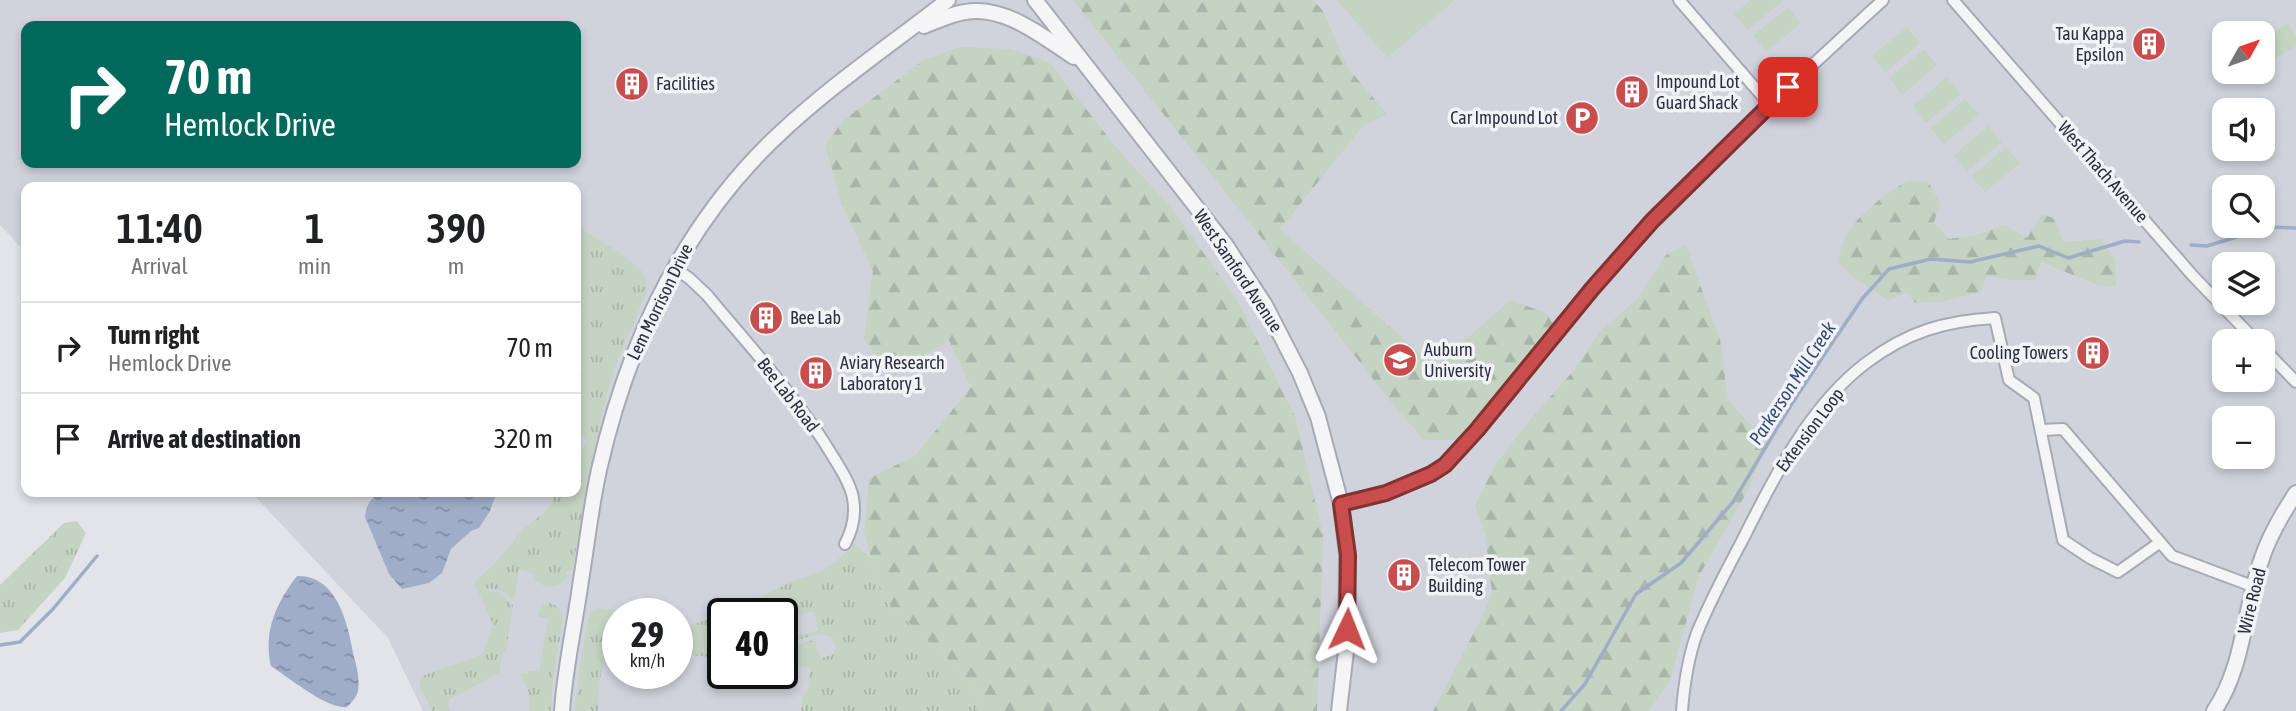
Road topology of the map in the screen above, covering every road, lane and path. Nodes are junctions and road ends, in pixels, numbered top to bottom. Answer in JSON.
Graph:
{"nodes":[{"id":1,"x":933,"y":0,"type":"edge"},
{"id":2,"x":948,"y":0,"type":"edge"},
{"id":3,"x":1035,"y":0,"type":"edge"},
{"id":4,"x":1679,"y":0,"type":"edge"},
{"id":5,"x":1883,"y":0,"type":"edge"},
{"id":6,"x":1953,"y":0,"type":"edge"},
{"id":7,"x":906,"y":33,"type":"junction"},
{"id":8,"x":1084,"y":64,"type":"junction"},
{"id":9,"x":1769,"y":104,"type":"junction"},
{"id":10,"x":674,"y":268,"type":"junction"},
{"id":11,"x":2244,"y":329,"type":"edge"},
{"id":12,"x":2275,"y":360,"type":"edge"},
{"id":13,"x":2296,"y":382,"type":"edge"},
{"id":14,"x":2041,"y":430,"type":"junction"},
{"id":15,"x":2296,"y":493,"type":"edge"},
{"id":16,"x":1341,"y":504,"type":"junction"},
{"id":17,"x":2159,"y":543,"type":"junction"},
{"id":18,"x":845,"y":544,"type":"dead end"},
{"id":19,"x":2255,"y":587,"type":"junction"},
{"id":20,"x":562,"y":711,"type":"edge"},
{"id":21,"x":1339,"y":711,"type":"edge"},
{"id":22,"x":1682,"y":711,"type":"edge"},
{"id":23,"x":2214,"y":711,"type":"edge"}],
"edges":[{"from":1,"to":7,"type":"street"},
{"from":2,"to":7,"type":"street","name":"Lem Morrison Drive"},
{"from":3,"to":8,"type":"street","name":"West Samford Avenue"},
{"from":4,"to":9,"type":"street"},
{"from":5,"to":9,"type":"street"},
{"from":6,"to":11,"type":"street","name":"West Thach Avenue"},
{"from":7,"to":8,"type":"street"},
{"from":7,"to":10,"type":"street","name":"Lem Morrison Drive"},
{"from":8,"to":16,"type":"street","name":"West Samford Avenue"},
{"from":9,"to":16,"type":"street"},
{"from":10,"to":18,"type":"street","name":"Bee Lab Road"},
{"from":10,"to":20,"type":"street","name":"Lem Morrison Drive"},
{"from":12,"to":13,"type":"street"},
{"from":14,"to":17,"type":"street"},
{"from":14,"to":17,"type":"street","name":"Extension Loop"},
{"from":14,"to":22,"type":"street","name":"Extension Loop"},
{"from":15,"to":19,"type":"street","name":"Wire Road"},
{"from":16,"to":21,"type":"street","name":"West Samford Avenue"},
{"from":17,"to":19,"type":"street"},
{"from":19,"to":23,"type":"street","name":"Wire Road"}]}
